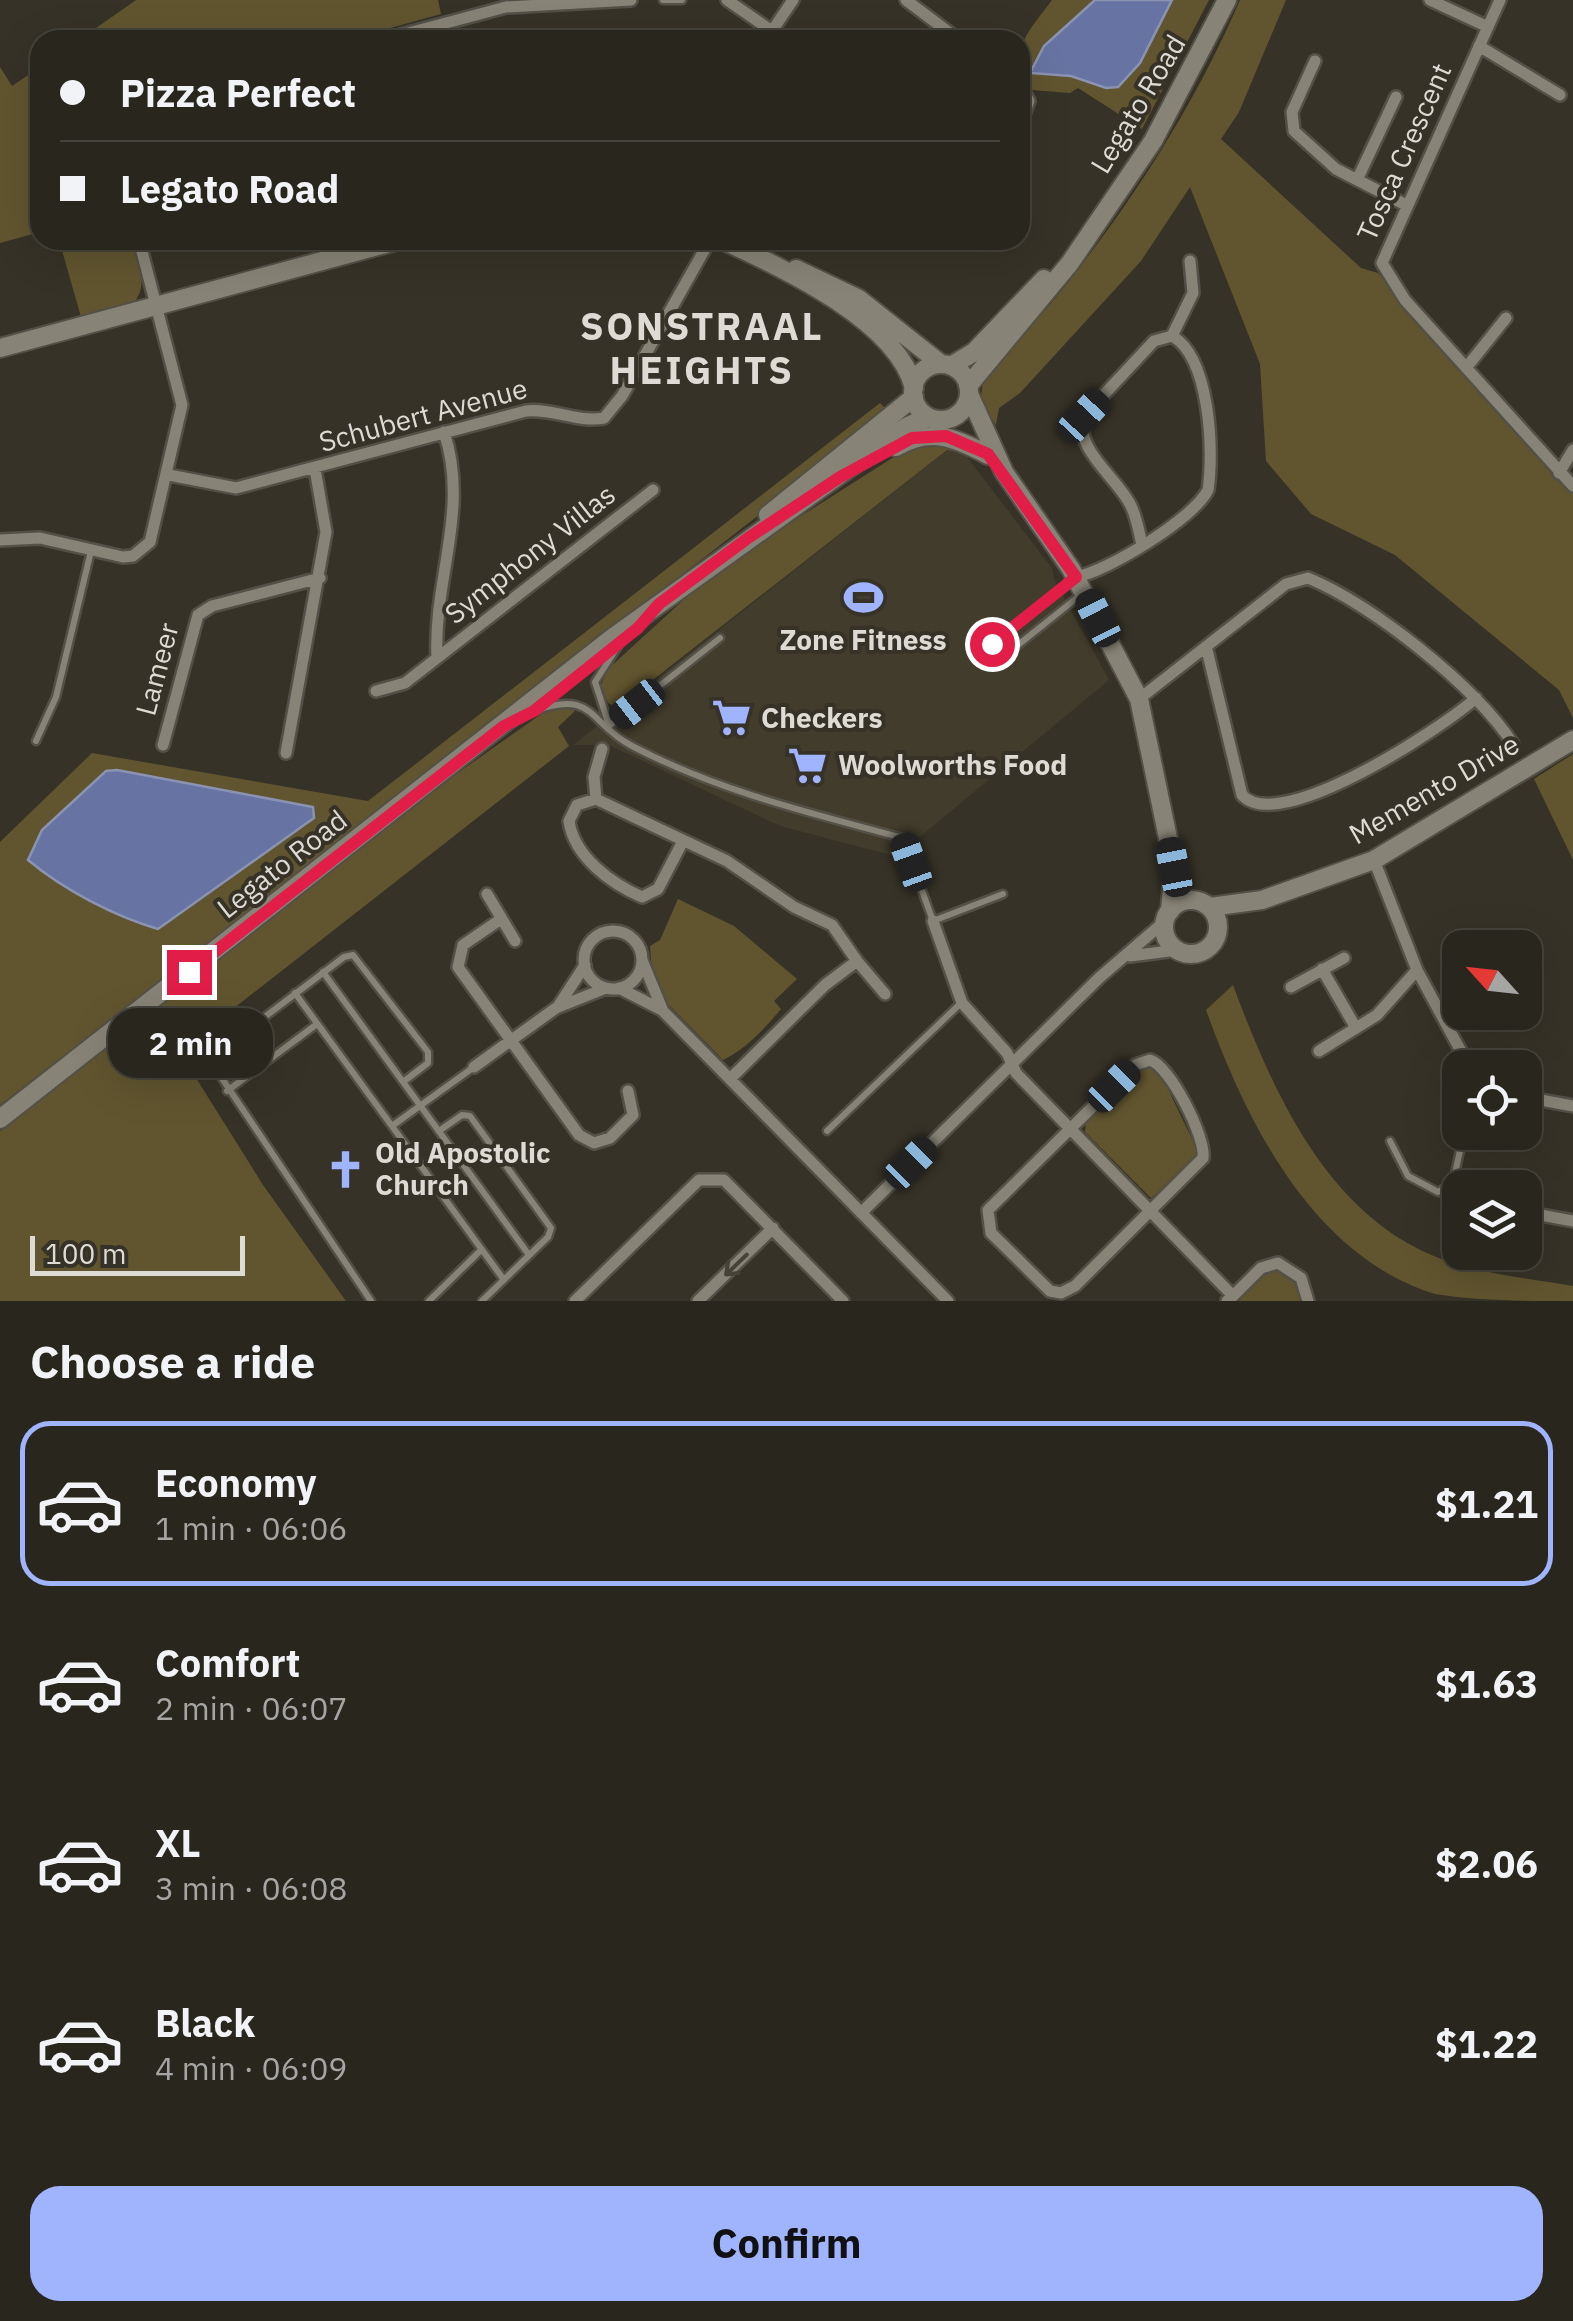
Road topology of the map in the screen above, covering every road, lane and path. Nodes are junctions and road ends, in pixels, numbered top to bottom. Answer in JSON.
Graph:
{"nodes":[{"id":1,"x":630,"y":0,"type":"edge"},
{"id":2,"x":663,"y":0,"type":"edge"},
{"id":3,"x":682,"y":0,"type":"edge"},
{"id":4,"x":727,"y":0,"type":"edge"},
{"id":5,"x":793,"y":0,"type":"edge"},
{"id":6,"x":906,"y":0,"type":"edge"},
{"id":7,"x":1227,"y":0,"type":"edge"},
{"id":8,"x":1500,"y":0,"type":"edge"},
{"id":9,"x":1434,"y":1,"type":"edge"},
{"id":10,"x":1488,"y":27,"type":"junction"},
{"id":11,"x":420,"y":30,"type":"edge"},
{"id":12,"x":764,"y":30,"type":"edge"},
{"id":13,"x":775,"y":30,"type":"edge"},
{"id":14,"x":946,"y":30,"type":"edge"},
{"id":15,"x":1479,"y":46,"type":"junction"},
{"id":16,"x":1315,"y":61,"type":"dead end"},
{"id":17,"x":1560,"y":95,"type":"dead end"},
{"id":18,"x":1396,"y":97,"type":"dead end"},
{"id":19,"x":1357,"y":180,"type":"junction"},
{"id":20,"x":1406,"y":204,"type":"junction"},
{"id":21,"x":1089,"y":232,"type":"junction"},
{"id":22,"x":142,"y":250,"type":"edge"},
{"id":23,"x":363,"y":250,"type":"edge"},
{"id":24,"x":704,"y":250,"type":"edge"},
{"id":25,"x":744,"y":250,"type":"edge"},
{"id":26,"x":1190,"y":261,"type":"dead end"},
{"id":27,"x":772,"y":263,"type":"junction"},
{"id":28,"x":157,"y":305,"type":"junction"},
{"id":29,"x":1506,"y":318,"type":"dead end"},
{"id":30,"x":1172,"y":336,"type":"junction"},
{"id":31,"x":0,"y":348,"type":"edge"},
{"id":32,"x":946,"y":365,"type":"junction"},
{"id":33,"x":1466,"y":368,"type":"junction"},
{"id":34,"x":969,"y":390,"type":"junction"},
{"id":35,"x":914,"y":392,"type":"junction"},
{"id":36,"x":928,"y":417,"type":"junction"},
{"id":37,"x":947,"y":420,"type":"junction"},
{"id":38,"x":444,"y":432,"type":"junction"},
{"id":39,"x":1573,"y":450,"type":"edge"},
{"id":40,"x":988,"y":454,"type":"junction"},
{"id":41,"x":315,"y":469,"type":"junction"},
{"id":42,"x":1004,"y":472,"type":"junction"},
{"id":43,"x":1559,"y":473,"type":"junction"},
{"id":44,"x":169,"y":475,"type":"junction"},
{"id":45,"x":840,"y":477,"type":"junction"},
{"id":46,"x":1573,"y":486,"type":"edge"},
{"id":47,"x":653,"y":490,"type":"dead end"},
{"id":48,"x":748,"y":538,"type":"junction"},
{"id":49,"x":0,"y":540,"type":"edge"},
{"id":50,"x":1142,"y":546,"type":"junction"},
{"id":51,"x":92,"y":550,"type":"junction"},
{"id":52,"x":320,"y":578,"type":"junction"},
{"id":53,"x":1083,"y":581,"type":"junction"},
{"id":54,"x":659,"y":604,"type":"junction"},
{"id":55,"x":720,"y":638,"type":"dead end"},
{"id":56,"x":620,"y":644,"type":"junction"},
{"id":57,"x":992,"y":644,"type":"dead end"},
{"id":58,"x":1208,"y":650,"type":"junction"},
{"id":59,"x":1003,"y":657,"type":"dead end"},
{"id":60,"x":438,"y":658,"type":"junction"},
{"id":61,"x":376,"y":691,"type":"dead end"},
{"id":62,"x":1476,"y":698,"type":"junction"},
{"id":63,"x":1140,"y":699,"type":"junction"},
{"id":64,"x":534,"y":711,"type":"junction"},
{"id":65,"x":504,"y":726,"type":"junction"},
{"id":66,"x":609,"y":726,"type":"junction"},
{"id":67,"x":1573,"y":740,"type":"edge"},
{"id":68,"x":36,"y":741,"type":"dead end"},
{"id":69,"x":1513,"y":744,"type":"dead end"},
{"id":70,"x":164,"y":745,"type":"dead end"},
{"id":71,"x":602,"y":749,"type":"dead end"},
{"id":72,"x":286,"y":753,"type":"dead end"},
{"id":73,"x":596,"y":799,"type":"junction"},
{"id":74,"x":683,"y":841,"type":"junction"},
{"id":75,"x":1374,"y":860,"type":"junction"},
{"id":76,"x":1174,"y":867,"type":"junction"},
{"id":77,"x":487,"y":894,"type":"dead end"},
{"id":78,"x":1003,"y":894,"type":"dead end"},
{"id":79,"x":1262,"y":900,"type":"junction"},
{"id":80,"x":1204,"y":904,"type":"junction"},
{"id":81,"x":1167,"y":916,"type":"junction"},
{"id":82,"x":501,"y":919,"type":"junction"},
{"id":83,"x":934,"y":921,"type":"junction"},
{"id":84,"x":1218,"y":934,"type":"junction"},
{"id":85,"x":514,"y":940,"type":"dead end"},
{"id":86,"x":1177,"y":950,"type":"junction"},
{"id":87,"x":1126,"y":956,"type":"junction"},
{"id":88,"x":1344,"y":958,"type":"dead end"},
{"id":89,"x":642,"y":960,"type":"junction"},
{"id":90,"x":856,"y":961,"type":"junction"},
{"id":91,"x":584,"y":965,"type":"junction"},
{"id":92,"x":1322,"y":969,"type":"junction"},
{"id":93,"x":1417,"y":970,"type":"junction"},
{"id":94,"x":323,"y":972,"type":"junction"},
{"id":95,"x":1292,"y":987,"type":"dead end"},
{"id":96,"x":613,"y":988,"type":"junction"},
{"id":97,"x":295,"y":993,"type":"junction"},
{"id":98,"x":885,"y":994,"type":"dead end"},
{"id":99,"x":962,"y":1002,"type":"junction"},
{"id":100,"x":556,"y":1008,"type":"junction"},
{"id":101,"x":663,"y":1011,"type":"junction"},
{"id":102,"x":317,"y":1024,"type":"junction"},
{"id":103,"x":1356,"y":1028,"type":"junction"},
{"id":104,"x":511,"y":1039,"type":"junction"},
{"id":105,"x":1460,"y":1050,"type":"edge"},
{"id":106,"x":1318,"y":1051,"type":"dead end"},
{"id":107,"x":1011,"y":1064,"type":"junction"},
{"id":108,"x":474,"y":1067,"type":"joint"},
{"id":109,"x":730,"y":1079,"type":"junction"},
{"id":110,"x":403,"y":1082,"type":"junction"},
{"id":111,"x":628,"y":1090,"type":"dead end"},
{"id":112,"x":227,"y":1092,"type":"junction"},
{"id":113,"x":1542,"y":1100,"type":"edge"},
{"id":114,"x":420,"y":1106,"type":"junction"},
{"id":115,"x":1573,"y":1106,"type":"edge"},
{"id":116,"x":0,"y":1119,"type":"edge"},
{"id":117,"x":392,"y":1126,"type":"junction"},
{"id":118,"x":1071,"y":1128,"type":"junction"},
{"id":119,"x":439,"y":1131,"type":"junction"},
{"id":120,"x":828,"y":1131,"type":"dead end"},
{"id":121,"x":1390,"y":1141,"type":"dead end"},
{"id":122,"x":1460,"y":1150,"type":"edge"},
{"id":123,"x":1152,"y":1212,"type":"junction"},
{"id":124,"x":861,"y":1213,"type":"junction"},
{"id":125,"x":1542,"y":1215,"type":"edge"},
{"id":126,"x":1573,"y":1221,"type":"edge"},
{"id":127,"x":773,"y":1228,"type":"junction"},
{"id":128,"x":481,"y":1250,"type":"junction"},
{"id":129,"x":529,"y":1255,"type":"junction"},
{"id":130,"x":504,"y":1280,"type":"junction"},
{"id":131,"x":835,"y":1298,"type":"edge"},
{"id":132,"x":1230,"y":1298,"type":"edge"},
{"id":133,"x":372,"y":1301,"type":"edge"},
{"id":134,"x":429,"y":1301,"type":"edge"},
{"id":135,"x":482,"y":1301,"type":"edge"},
{"id":136,"x":575,"y":1301,"type":"edge"},
{"id":137,"x":698,"y":1301,"type":"edge"},
{"id":138,"x":948,"y":1301,"type":"edge"},
{"id":139,"x":1308,"y":1301,"type":"edge"}],
"edges":[{"from":1,"to":11,"type":"street"},
{"from":2,"to":3,"type":"lane"},
{"from":4,"to":12,"type":"street"},
{"from":5,"to":13,"type":"street"},
{"from":6,"to":14,"type":"street"},
{"from":7,"to":21,"type":"street","name":"Legato Road"},
{"from":8,"to":10,"type":"street","name":"Tosca Crescent"},
{"from":9,"to":10,"type":"street"},
{"from":10,"to":15,"type":"street","name":"Tosca Crescent"},
{"from":15,"to":17,"type":"street","name":"Tosca Crescent"},
{"from":15,"to":20,"type":"street","name":"Tosca Crescent"},
{"from":16,"to":19,"type":"street"},
{"from":18,"to":19,"type":"street"},
{"from":19,"to":20,"type":"street"},
{"from":20,"to":33,"type":"street","name":"Tosca Crescent"},
{"from":21,"to":32,"type":"street","name":"Legato Road"},
{"from":21,"to":34,"type":"street","name":"Legato Road"},
{"from":22,"to":28,"type":"street"},
{"from":23,"to":28,"type":"street"},
{"from":24,"to":38,"type":"street","name":"Schubert Avenue"},
{"from":25,"to":27,"type":"street"},
{"from":26,"to":30,"type":"street"},
{"from":27,"to":32,"type":"street"},
{"from":27,"to":35,"type":"street"},
{"from":28,"to":31,"type":"street"},
{"from":28,"to":44,"type":"street"},
{"from":29,"to":33,"type":"street"},
{"from":30,"to":50,"type":"street"},
{"from":30,"to":50,"type":"street"},
{"from":32,"to":34,"type":"street"},
{"from":32,"to":35,"type":"street"},
{"from":33,"to":43,"type":"street","name":"Tosca Crescent"},
{"from":34,"to":37,"type":"street"},
{"from":34,"to":42,"type":"street"},
{"from":35,"to":36,"type":"street"},
{"from":35,"to":48,"type":"street","name":"Legato Road"},
{"from":36,"to":37,"type":"street"},
{"from":36,"to":45,"type":"street","name":"Legato Road"},
{"from":37,"to":40,"type":"street"},
{"from":38,"to":41,"type":"street","name":"Schubert Avenue"},
{"from":38,"to":60,"type":"street","name":"Symphony Villas"},
{"from":39,"to":43,"type":"street"},
{"from":40,"to":42,"type":"street"},
{"from":40,"to":45,"type":"street"},
{"from":41,"to":44,"type":"street","name":"Schubert Avenue"},
{"from":41,"to":52,"type":"street"},
{"from":42,"to":53,"type":"street"},
{"from":43,"to":46,"type":"street","name":"Tosca Crescent"},
{"from":44,"to":51,"type":"street"},
{"from":45,"to":48,"type":"street","name":"Legato Road"},
{"from":47,"to":60,"type":"street","name":"Symphony Villas"},
{"from":48,"to":54,"type":"street","name":"Legato Road"},
{"from":49,"to":51,"type":"street"},
{"from":50,"to":53,"type":"street"},
{"from":51,"to":68,"type":"lane"},
{"from":52,"to":70,"type":"street","name":"Lameer"},
{"from":52,"to":72,"type":"street"},
{"from":53,"to":57,"type":"lane"},
{"from":53,"to":59,"type":"lane"},
{"from":53,"to":63,"type":"street"},
{"from":54,"to":56,"type":"street","name":"Legato Road"},
{"from":54,"to":65,"type":"street","name":"Legato Road"},
{"from":55,"to":66,"type":"lane"},
{"from":56,"to":64,"type":"street","name":"Legato Road"},
{"from":56,"to":66,"type":"lane"},
{"from":58,"to":62,"type":"street"},
{"from":58,"to":62,"type":"street"},
{"from":58,"to":63,"type":"street"},
{"from":60,"to":61,"type":"street","name":"Symphony Villas"},
{"from":62,"to":69,"type":"street"},
{"from":63,"to":76,"type":"street"},
{"from":64,"to":65,"type":"street","name":"Legato Road"},
{"from":64,"to":66,"type":"lane"},
{"from":65,"to":116,"type":"street","name":"Legato Road"},
{"from":66,"to":83,"type":"lane"},
{"from":67,"to":75,"type":"street","name":"Memento Drive"},
{"from":71,"to":73,"type":"street"},
{"from":73,"to":74,"type":"street"},
{"from":73,"to":74,"type":"street"},
{"from":74,"to":90,"type":"street"},
{"from":75,"to":79,"type":"street","name":"Memento Drive"},
{"from":75,"to":93,"type":"street"},
{"from":76,"to":80,"type":"street"},
{"from":76,"to":81,"type":"street"},
{"from":77,"to":82,"type":"street"},
{"from":78,"to":83,"type":"lane"},
{"from":79,"to":80,"type":"street","name":"Memento Drive"},
{"from":79,"to":84,"type":"street","name":"Memento Drive"},
{"from":80,"to":81,"type":"street"},
{"from":80,"to":84,"type":"street"},
{"from":81,"to":86,"type":"street"},
{"from":81,"to":87,"type":"street"},
{"from":82,"to":85,"type":"street"},
{"from":82,"to":104,"type":"street"},
{"from":83,"to":99,"type":"street"},
{"from":84,"to":86,"type":"street"},
{"from":86,"to":87,"type":"street"},
{"from":87,"to":107,"type":"street"},
{"from":88,"to":92,"type":"street"},
{"from":89,"to":91,"type":"street"},
{"from":89,"to":96,"type":"street"},
{"from":89,"to":101,"type":"street"},
{"from":90,"to":98,"type":"street"},
{"from":90,"to":109,"type":"street"},
{"from":91,"to":96,"type":"street"},
{"from":91,"to":100,"type":"street"},
{"from":92,"to":95,"type":"street"},
{"from":92,"to":103,"type":"street"},
{"from":93,"to":103,"type":"street"},
{"from":93,"to":105,"type":"street"},
{"from":94,"to":97,"type":"lane"},
{"from":94,"to":110,"type":"lane"},
{"from":94,"to":110,"type":"lane"},
{"from":96,"to":100,"type":"street"},
{"from":96,"to":101,"type":"street"},
{"from":97,"to":102,"type":"lane"},
{"from":97,"to":112,"type":"lane"},
{"from":99,"to":107,"type":"street"},
{"from":99,"to":120,"type":"lane"},
{"from":100,"to":104,"type":"street"},
{"from":101,"to":109,"type":"street"},
{"from":102,"to":112,"type":"lane"},
{"from":102,"to":117,"type":"lane"},
{"from":103,"to":106,"type":"street"},
{"from":104,"to":108,"type":"street"},
{"from":104,"to":111,"type":"street"},
{"from":107,"to":118,"type":"street"},
{"from":107,"to":124,"type":"street"},
{"from":108,"to":114,"type":"lane"},
{"from":109,"to":124,"type":"street"},
{"from":110,"to":114,"type":"lane"},
{"from":112,"to":133,"type":"lane"},
{"from":113,"to":115,"type":"street"},
{"from":114,"to":117,"type":"lane"},
{"from":114,"to":119,"type":"lane"},
{"from":117,"to":128,"type":"lane"},
{"from":118,"to":123,"type":"street"},
{"from":118,"to":123,"type":"street"},
{"from":118,"to":123,"type":"street"},
{"from":119,"to":129,"type":"lane"},
{"from":119,"to":129,"type":"lane"},
{"from":121,"to":122,"type":"lane"},
{"from":123,"to":132,"type":"street"},
{"from":124,"to":138,"type":"street"},
{"from":125,"to":126,"type":"street"},
{"from":127,"to":131,"type":"street"},
{"from":127,"to":136,"type":"street"},
{"from":127,"to":137,"type":"street","one_way":true},
{"from":128,"to":130,"type":"lane"},
{"from":128,"to":134,"type":"lane"},
{"from":129,"to":130,"type":"lane"},
{"from":130,"to":135,"type":"lane"},
{"from":132,"to":139,"type":"street"}]}
